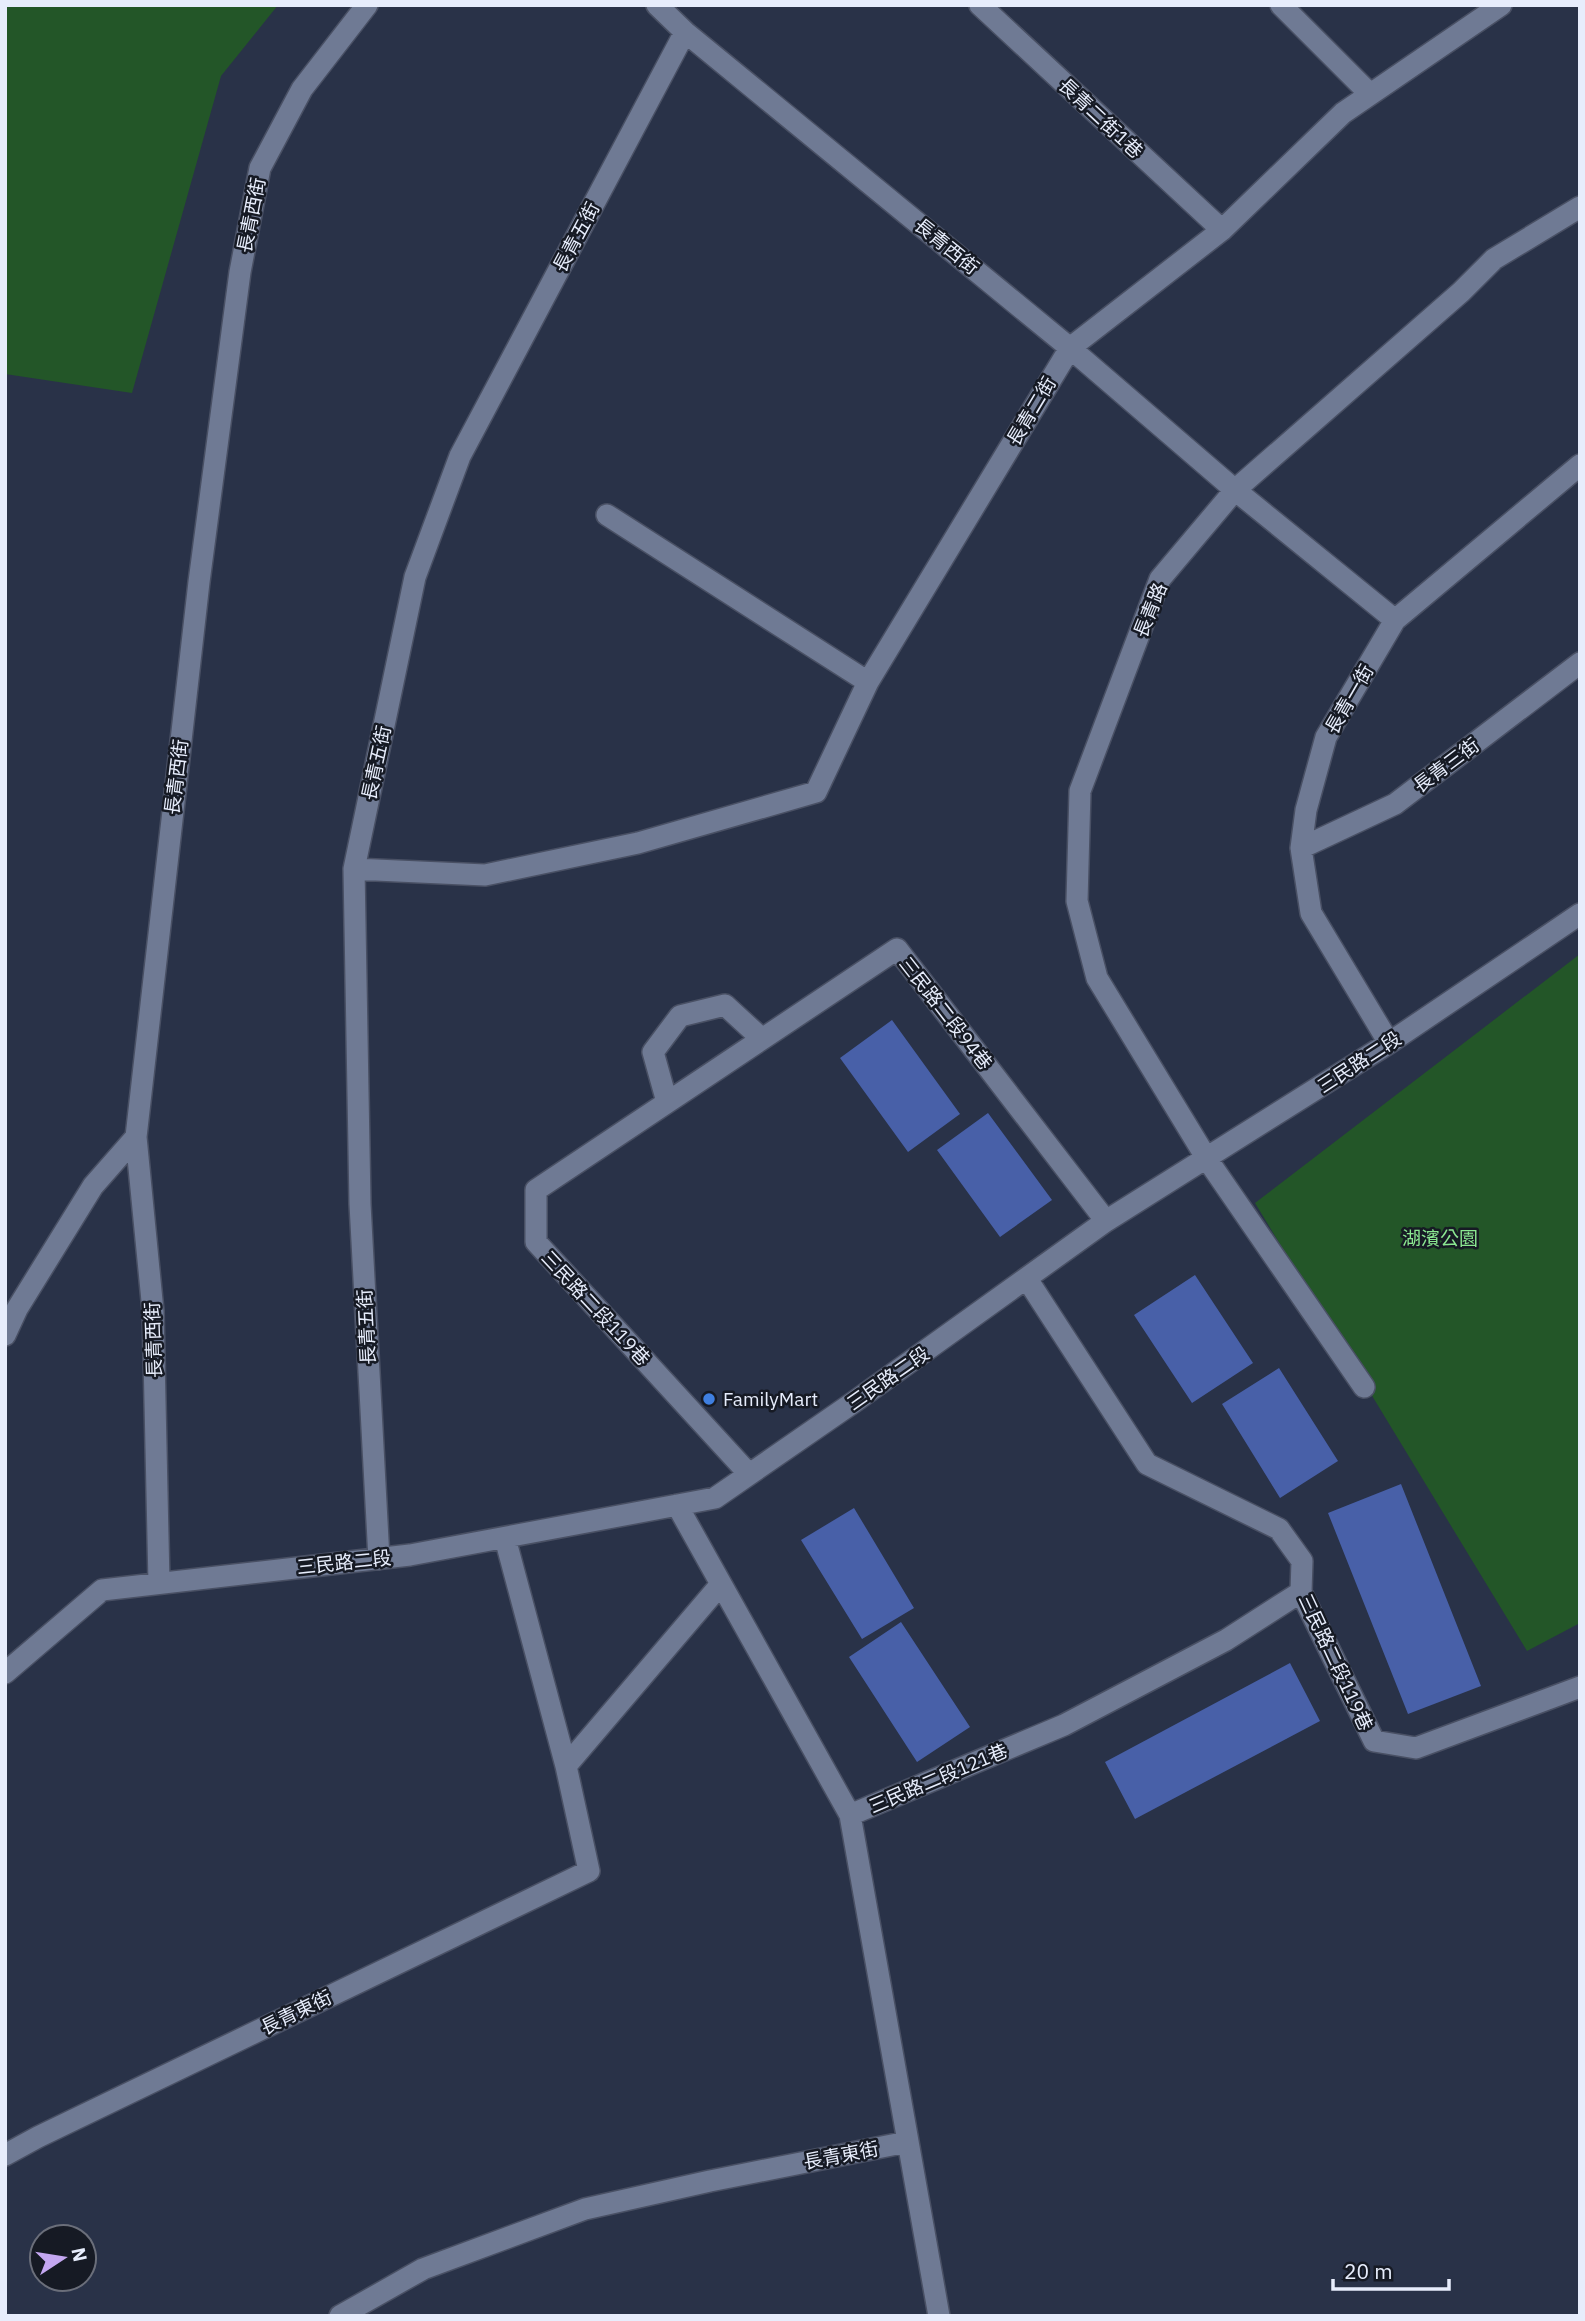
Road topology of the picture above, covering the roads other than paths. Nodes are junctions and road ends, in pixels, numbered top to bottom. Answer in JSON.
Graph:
{"nodes":[{"id":1,"x":367,"y":5,"type":"edge"},
{"id":2,"x":657,"y":5,"type":"edge"},
{"id":3,"x":980,"y":5,"type":"edge"},
{"id":4,"x":1280,"y":5,"type":"edge"},
{"id":5,"x":1501,"y":5,"type":"edge"},
{"id":6,"x":685,"y":32,"type":"junction"},
{"id":7,"x":1370,"y":94,"type":"junction"},
{"id":8,"x":1580,"y":207,"type":"edge"},
{"id":9,"x":1222,"y":230,"type":"junction"},
{"id":10,"x":1070,"y":348,"type":"junction"},
{"id":11,"x":1580,"y":465,"type":"edge"},
{"id":12,"x":1235,"y":489,"type":"junction"},
{"id":13,"x":607,"y":515,"type":"dead end"},
{"id":14,"x":1395,"y":620,"type":"junction"},
{"id":15,"x":1580,"y":663,"type":"edge"},
{"id":16,"x":868,"y":682,"type":"junction"},
{"id":17,"x":1301,"y":848,"type":"junction"},
{"id":18,"x":354,"y":869,"type":"junction"},
{"id":19,"x":1580,"y":914,"type":"edge"},
{"id":20,"x":762,"y":1039,"type":"junction"},
{"id":21,"x":1389,"y":1043,"type":"junction"},
{"id":22,"x":711,"y":1073,"type":"joint"},
{"id":23,"x":667,"y":1102,"type":"junction"},
{"id":24,"x":136,"y":1137,"type":"junction"},
{"id":25,"x":1207,"y":1159,"type":"junction"},
{"id":26,"x":1107,"y":1221,"type":"junction"},
{"id":27,"x":1027,"y":1279,"type":"junction"},
{"id":28,"x":5,"y":1335,"type":"edge"},
{"id":29,"x":1364,"y":1387,"type":"dead end"},
{"id":30,"x":749,"y":1474,"type":"junction"},
{"id":31,"x":677,"y":1505,"type":"junction"},
{"id":32,"x":505,"y":1538,"type":"junction"},
{"id":33,"x":379,"y":1559,"type":"junction"},
{"id":34,"x":159,"y":1583,"type":"junction"},
{"id":35,"x":721,"y":1584,"type":"junction"},
{"id":36,"x":1301,"y":1592,"type":"junction"},
{"id":37,"x":5,"y":1673,"type":"edge"},
{"id":38,"x":1580,"y":1687,"type":"edge"},
{"id":39,"x":566,"y":1766,"type":"junction"},
{"id":40,"x":850,"y":1815,"type":"junction"},
{"id":41,"x":907,"y":2142,"type":"junction"},
{"id":42,"x":5,"y":2155,"type":"edge"},
{"id":43,"x":340,"y":2316,"type":"edge"},
{"id":44,"x":939,"y":2316,"type":"edge"}],
"edges":[{"from":1,"to":24,"type":"street","name":"長青西街"},
{"from":2,"to":6,"type":"street","name":"長青西街"},
{"from":3,"to":9,"type":"street","name":"長青二街1巷"},
{"from":4,"to":7,"type":"street"},
{"from":5,"to":7,"type":"street","name":"長青二街"},
{"from":6,"to":10,"type":"street","name":"長青西街"},
{"from":6,"to":18,"type":"street","name":"長青五街"},
{"from":7,"to":9,"type":"street","name":"長青二街"},
{"from":8,"to":12,"type":"street","name":"長青路"},
{"from":9,"to":10,"type":"street","name":"長青二街"},
{"from":10,"to":12,"type":"street","name":"長青西街"},
{"from":10,"to":16,"type":"street","name":"長青二街"},
{"from":11,"to":14,"type":"street","name":"長青一街"},
{"from":12,"to":14,"type":"street","name":"長青西街"},
{"from":12,"to":25,"type":"street","name":"長青路"},
{"from":13,"to":16,"type":"street"},
{"from":14,"to":17,"type":"street","name":"長青一街"},
{"from":15,"to":17,"type":"street","name":"長青三街"},
{"from":16,"to":18,"type":"street","name":"長青二街"},
{"from":17,"to":21,"type":"street","name":"長青一街"},
{"from":18,"to":33,"type":"street","name":"長青五街"},
{"from":19,"to":21,"type":"street","name":"三民路二段"},
{"from":20,"to":22,"type":"street","name":"三民路二段94巷"},
{"from":20,"to":23,"type":"street"},
{"from":20,"to":26,"type":"street","name":"三民路二段94巷"},
{"from":21,"to":25,"type":"street","name":"三民路二段"},
{"from":22,"to":23,"type":"street","name":"三民路二段119巷"},
{"from":23,"to":30,"type":"street","name":"三民路二段119巷"},
{"from":24,"to":28,"type":"street"},
{"from":24,"to":34,"type":"street","name":"長青西街"},
{"from":25,"to":26,"type":"street","name":"三民路二段"},
{"from":25,"to":29,"type":"street","name":"長青路"},
{"from":26,"to":27,"type":"street","name":"三民路二段"},
{"from":27,"to":30,"type":"street","name":"三民路二段"},
{"from":27,"to":36,"type":"street","name":"三民路二段119巷"},
{"from":30,"to":31,"type":"street","name":"三民路二段"},
{"from":31,"to":32,"type":"street","name":"三民路二段"},
{"from":31,"to":35,"type":"street","name":"三民路二段121巷"},
{"from":32,"to":33,"type":"street","name":"三民路二段"},
{"from":32,"to":39,"type":"street"},
{"from":33,"to":34,"type":"street","name":"三民路二段"},
{"from":34,"to":37,"type":"street","name":"三民路二段"},
{"from":35,"to":39,"type":"street"},
{"from":35,"to":40,"type":"street","name":"三民路二段121巷"},
{"from":36,"to":38,"type":"street","name":"三民路二段119巷"},
{"from":36,"to":40,"type":"street","name":"三民路二段121巷"},
{"from":39,"to":42,"type":"street","name":"長青東街"},
{"from":40,"to":41,"type":"street"},
{"from":41,"to":43,"type":"street","name":"長青東街"},
{"from":41,"to":44,"type":"street"}]}
